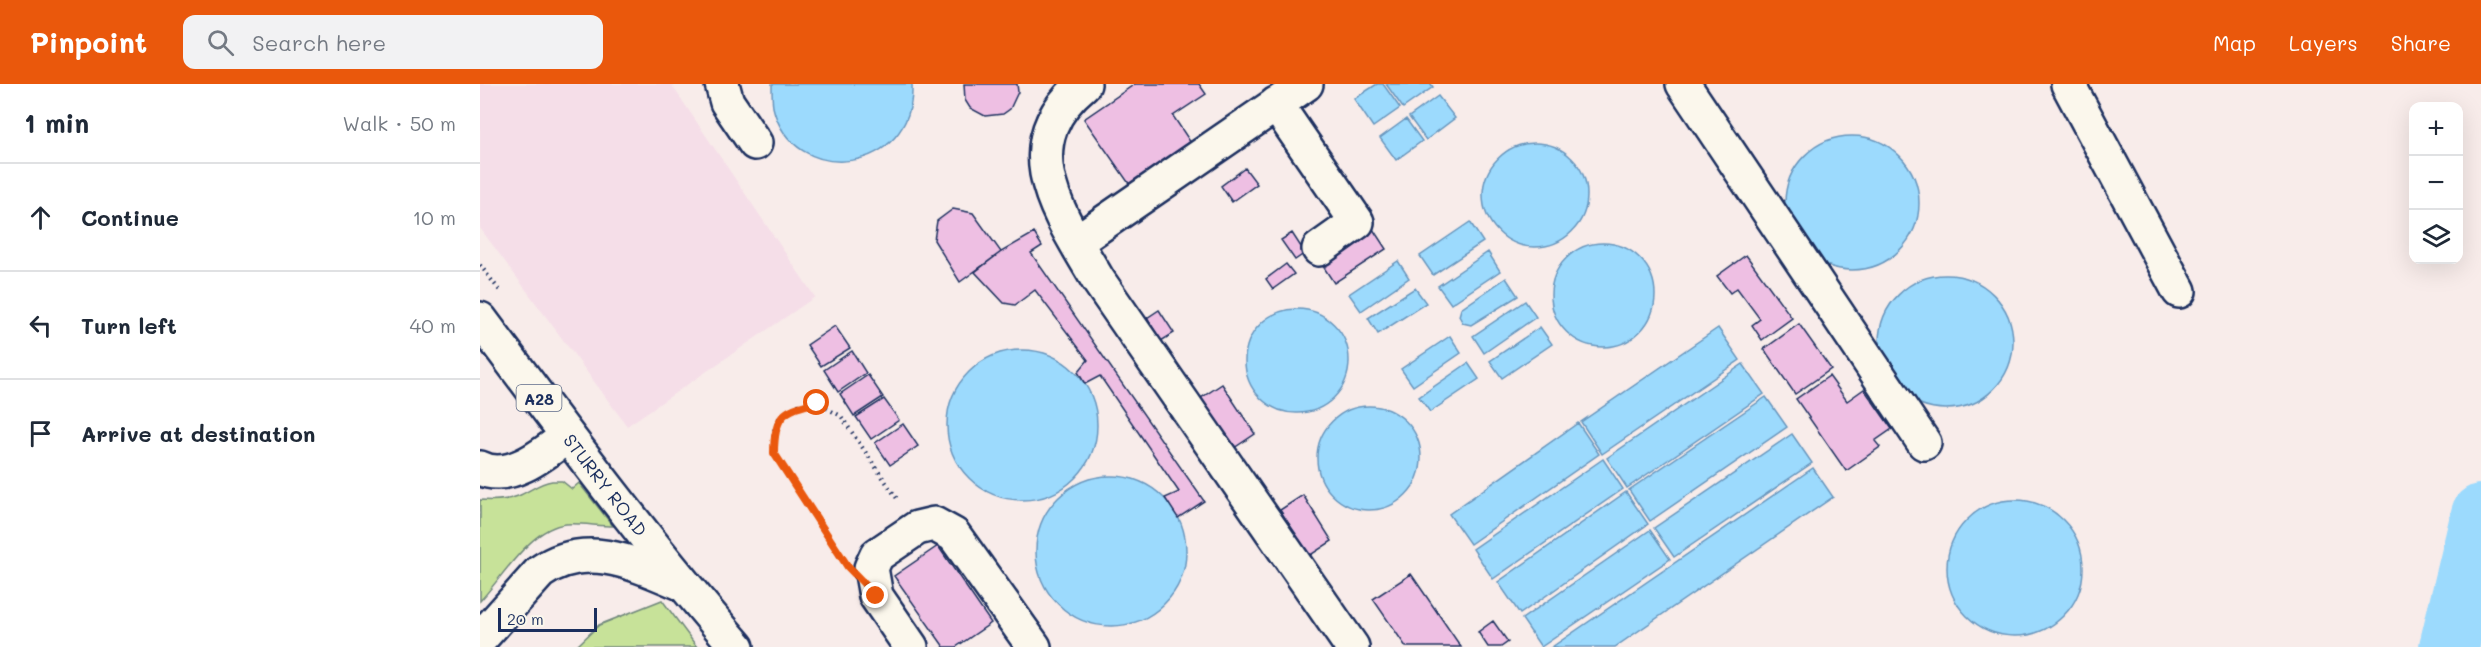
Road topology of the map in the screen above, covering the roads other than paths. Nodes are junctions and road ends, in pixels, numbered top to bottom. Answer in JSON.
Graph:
{"nodes":[{"id":1,"x":722,"y":84,"type":"edge"},
{"id":2,"x":1084,"y":84,"type":"edge"},
{"id":3,"x":1306,"y":84,"type":"edge"},
{"id":4,"x":1683,"y":84,"type":"edge"},
{"id":5,"x":2068,"y":84,"type":"edge"},
{"id":6,"x":1276,"y":104,"type":"junction"},
{"id":7,"x":755,"y":143,"type":"dead end"},
{"id":8,"x":1076,"y":242,"type":"junction"},
{"id":9,"x":1320,"y":249,"type":"dead end"},
{"id":10,"x":2179,"y":291,"type":"dead end"},
{"id":11,"x":480,"y":319,"type":"edge"},
{"id":12,"x":567,"y":436,"type":"junction"},
{"id":13,"x":1924,"y":443,"type":"dead end"},
{"id":14,"x":480,"y":468,"type":"edge"},
{"id":15,"x":681,"y":583,"type":"junction"},
{"id":16,"x":480,"y":639,"type":"edge"},
{"id":17,"x":1022,"y":643,"type":"edge"},
{"id":18,"x":737,"y":647,"type":"edge"},
{"id":19,"x":910,"y":647,"type":"edge"},
{"id":20,"x":1352,"y":647,"type":"edge"}],
"edges":[{"from":1,"to":7,"type":"main road"},
{"from":2,"to":8,"type":"main road"},
{"from":3,"to":6,"type":"main road"},
{"from":4,"to":13,"type":"main road"},
{"from":5,"to":10,"type":"main road"},
{"from":6,"to":8,"type":"main road"},
{"from":6,"to":9,"type":"main road"},
{"from":8,"to":20,"type":"main road"},
{"from":11,"to":12,"type":"main road","name":"STURRY ROAD","number":"A28"},
{"from":12,"to":14,"type":"main road"},
{"from":12,"to":15,"type":"main road","name":"STURRY ROAD","number":"A28"},
{"from":15,"to":16,"type":"main road"},
{"from":15,"to":18,"type":"main road","name":"STURRY ROAD","number":"A28"},
{"from":17,"to":19,"type":"main road"}]}
